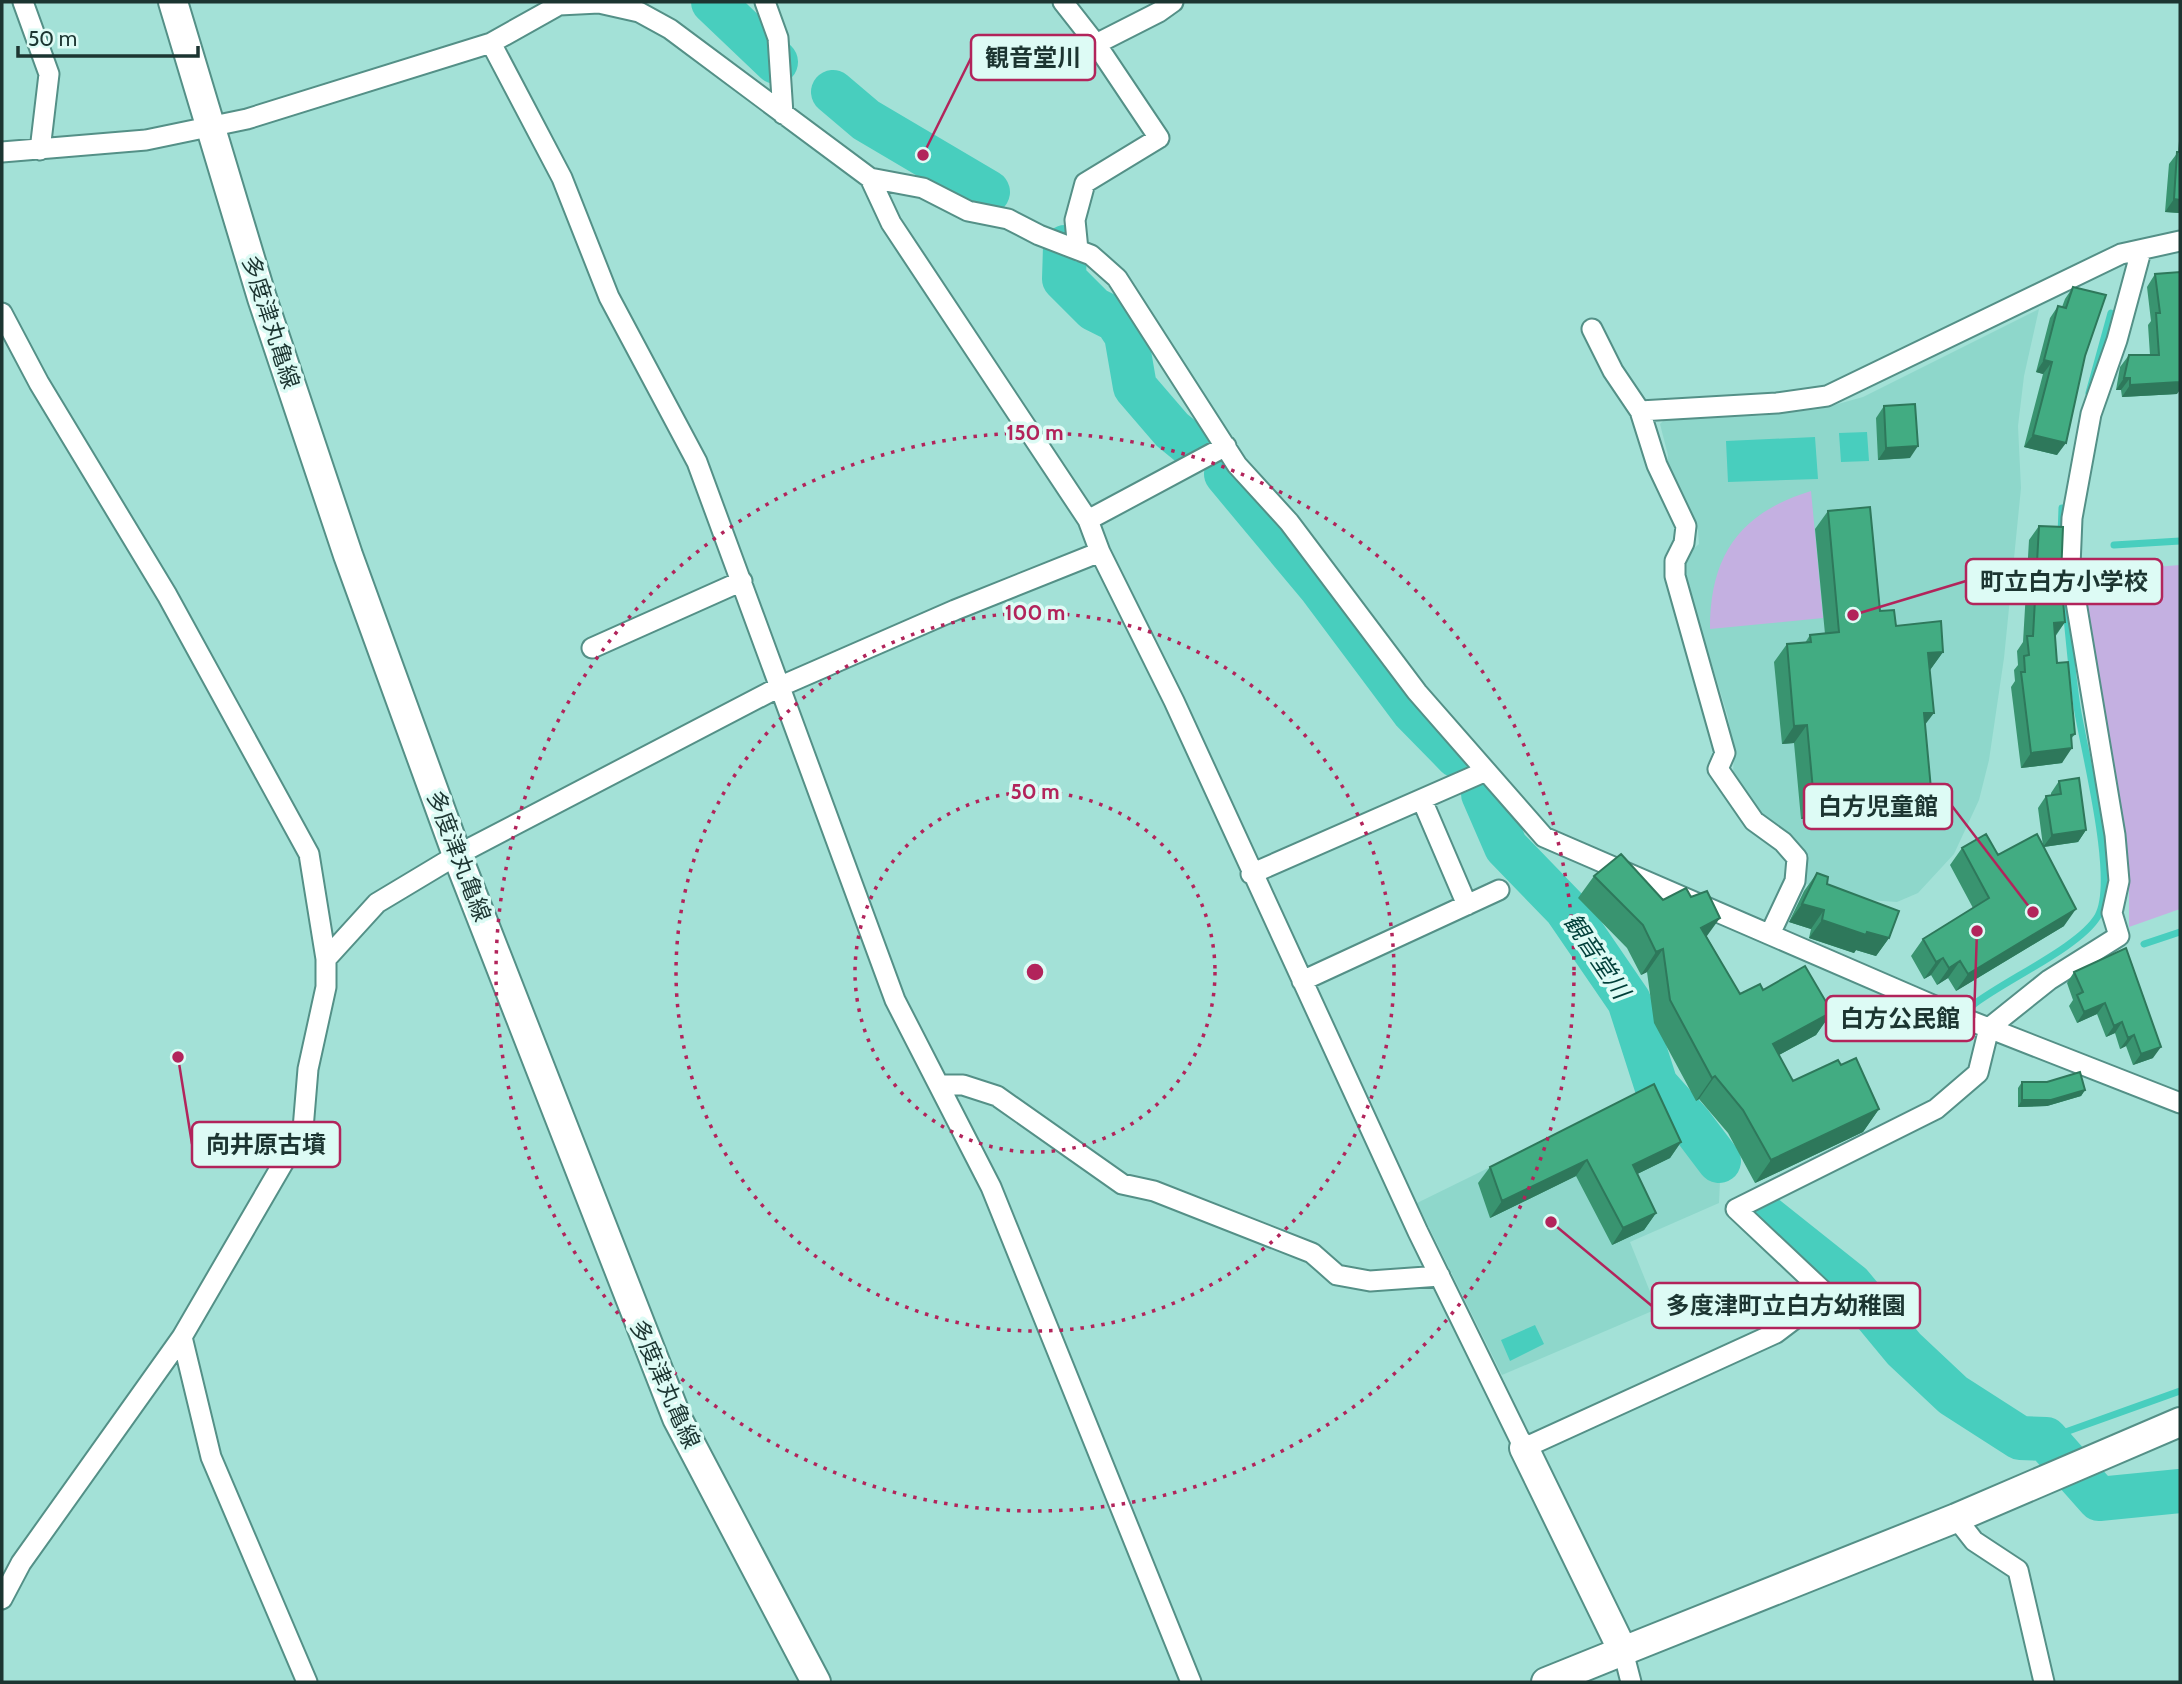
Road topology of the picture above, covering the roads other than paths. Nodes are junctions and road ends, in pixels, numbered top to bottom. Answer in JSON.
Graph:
{"nodes":[{"id":1,"x":23,"y":2,"type":"edge"},
{"id":2,"x":173,"y":2,"type":"edge"},
{"id":3,"x":765,"y":2,"type":"edge"},
{"id":4,"x":1063,"y":2,"type":"edge"},
{"id":5,"x":1173,"y":2,"type":"edge"},
{"id":6,"x":491,"y":43,"type":"junction"},
{"id":7,"x":1096,"y":44,"type":"junction"},
{"id":8,"x":783,"y":114,"type":"junction"},
{"id":9,"x":211,"y":127,"type":"junction"},
{"id":10,"x":40,"y":150,"type":"junction"},
{"id":11,"x":2,"y":152,"type":"edge"},
{"id":12,"x":870,"y":178,"type":"junction"},
{"id":13,"x":2180,"y":242,"type":"edge"},
{"id":14,"x":1078,"y":250,"type":"junction"},
{"id":15,"x":2141,"y":251,"type":"junction"},
{"id":16,"x":2,"y":313,"type":"edge"},
{"id":17,"x":1591,"y":329,"type":"dead end"},
{"id":18,"x":1640,"y":411,"type":"junction"},
{"id":19,"x":1226,"y":446,"type":"junction"},
{"id":20,"x":1088,"y":520,"type":"junction"},
{"id":21,"x":1100,"y":552,"type":"junction"},
{"id":22,"x":741,"y":581,"type":"junction"},
{"id":23,"x":592,"y":648,"type":"dead end"},
{"id":24,"x":781,"y":686,"type":"junction"},
{"id":25,"x":1486,"y":771,"type":"junction"},
{"id":26,"x":1422,"y":800,"type":"junction"},
{"id":27,"x":457,"y":855,"type":"junction"},
{"id":28,"x":1251,"y":874,"type":"junction"},
{"id":29,"x":1499,"y":890,"type":"dead end"},
{"id":30,"x":1467,"y":905,"type":"junction"},
{"id":31,"x":1770,"y":934,"type":"junction"},
{"id":32,"x":326,"y":959,"type":"junction"},
{"id":33,"x":1302,"y":981,"type":"junction"},
{"id":34,"x":1989,"y":1028,"type":"junction"},
{"id":35,"x":939,"y":1085,"type":"junction"},
{"id":36,"x":2180,"y":1103,"type":"edge"},
{"id":37,"x":1440,"y":1276,"type":"junction"},
{"id":38,"x":183,"y":1337,"type":"junction"},
{"id":39,"x":2180,"y":1422,"type":"edge"},
{"id":40,"x":1524,"y":1448,"type":"junction"},
{"id":41,"x":1956,"y":1518,"type":"junction"},
{"id":42,"x":2,"y":1599,"type":"edge"},
{"id":43,"x":1623,"y":1651,"type":"junction"},
{"id":44,"x":307,"y":1682,"type":"edge"},
{"id":45,"x":817,"y":1682,"type":"edge"},
{"id":46,"x":1191,"y":1682,"type":"edge"},
{"id":47,"x":1546,"y":1682,"type":"edge"},
{"id":48,"x":1631,"y":1682,"type":"edge"},
{"id":49,"x":2044,"y":1682,"type":"edge"}],
"edges":[{"from":1,"to":10,"type":"street"},
{"from":2,"to":9,"type":"main road","name":"多度津丸亀線"},
{"from":3,"to":8,"type":"street"},
{"from":4,"to":7,"type":"street"},
{"from":5,"to":7,"type":"street"},
{"from":6,"to":8,"type":"street"},
{"from":6,"to":9,"type":"street"},
{"from":6,"to":22,"type":"street"},
{"from":7,"to":14,"type":"street"},
{"from":8,"to":12,"type":"street"},
{"from":9,"to":10,"type":"street"},
{"from":9,"to":27,"type":"main road","name":"多度津丸亀線"},
{"from":10,"to":11,"type":"street"},
{"from":12,"to":14,"type":"street"},
{"from":12,"to":20,"type":"street"},
{"from":13,"to":15,"type":"street"},
{"from":14,"to":19,"type":"street"},
{"from":15,"to":18,"type":"street"},
{"from":15,"to":34,"type":"street"},
{"from":16,"to":32,"type":"street"},
{"from":17,"to":18,"type":"street"},
{"from":18,"to":31,"type":"street"},
{"from":19,"to":20,"type":"street"},
{"from":19,"to":25,"type":"street"},
{"from":20,"to":21,"type":"street"},
{"from":21,"to":24,"type":"street"},
{"from":21,"to":28,"type":"street"},
{"from":22,"to":23,"type":"street"},
{"from":22,"to":24,"type":"street"},
{"from":24,"to":27,"type":"street"},
{"from":24,"to":35,"type":"street"},
{"from":25,"to":26,"type":"street"},
{"from":25,"to":31,"type":"street"},
{"from":26,"to":28,"type":"street"},
{"from":26,"to":30,"type":"street"},
{"from":27,"to":32,"type":"street"},
{"from":27,"to":45,"type":"main road","name":"多度津丸亀線"},
{"from":28,"to":33,"type":"street"},
{"from":29,"to":30,"type":"street"},
{"from":30,"to":33,"type":"street"},
{"from":31,"to":34,"type":"street"},
{"from":32,"to":38,"type":"street"},
{"from":33,"to":37,"type":"street"},
{"from":34,"to":36,"type":"street"},
{"from":34,"to":40,"type":"street"},
{"from":35,"to":37,"type":"street"},
{"from":35,"to":46,"type":"street"},
{"from":37,"to":40,"type":"street"},
{"from":38,"to":42,"type":"street"},
{"from":38,"to":44,"type":"street"},
{"from":39,"to":41,"type":"main road"},
{"from":40,"to":43,"type":"main road"},
{"from":41,"to":43,"type":"main road"},
{"from":41,"to":49,"type":"street"},
{"from":43,"to":47,"type":"main road"},
{"from":43,"to":48,"type":"street"}]}
